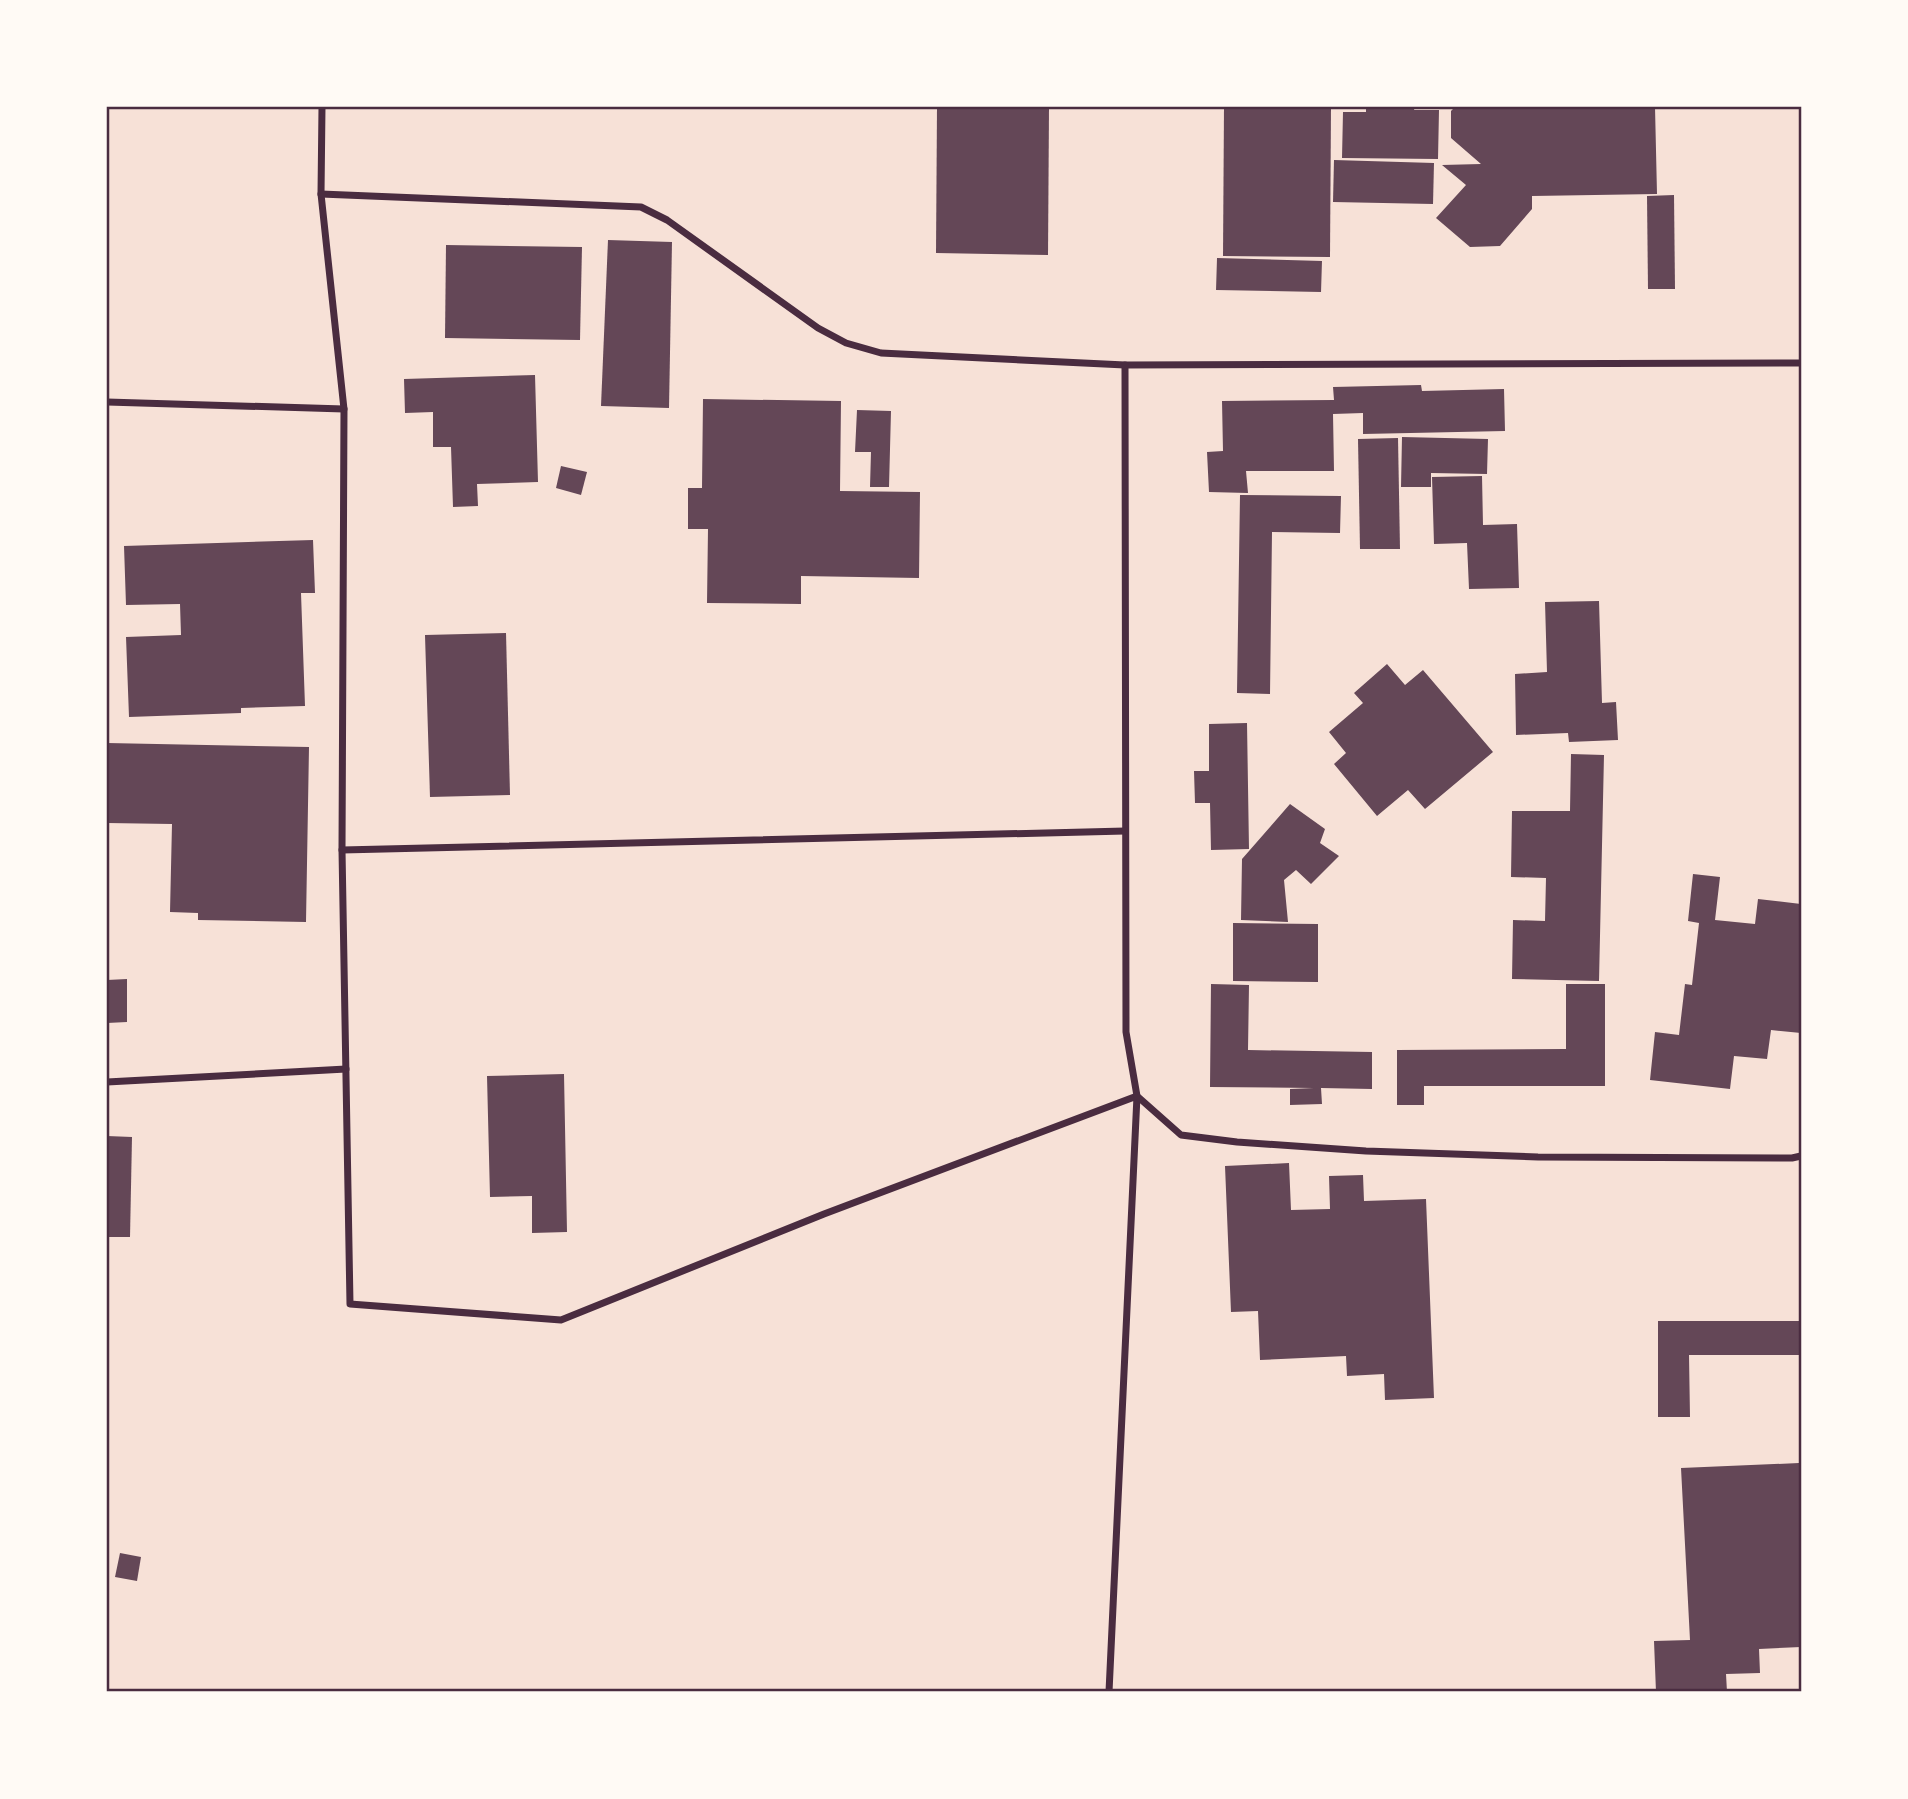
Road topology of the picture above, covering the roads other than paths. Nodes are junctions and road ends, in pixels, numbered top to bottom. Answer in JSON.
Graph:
{"nodes":[{"id":1,"x":322,"y":107,"type":"edge"},
{"id":2,"x":321,"y":194,"type":"junction"},
{"id":3,"x":1801,"y":363,"type":"edge"},
{"id":4,"x":1125,"y":365,"type":"junction"},
{"id":5,"x":107,"y":402,"type":"edge"},
{"id":6,"x":344,"y":408,"type":"junction"},
{"id":7,"x":1125,"y":831,"type":"junction"},
{"id":8,"x":342,"y":850,"type":"junction"},
{"id":9,"x":346,"y":1069,"type":"junction"},
{"id":10,"x":107,"y":1082,"type":"edge"},
{"id":11,"x":1137,"y":1096,"type":"junction"},
{"id":12,"x":1801,"y":1156,"type":"edge"},
{"id":13,"x":1109,"y":1692,"type":"edge"}],
"edges":[{"from":1,"to":2,"type":"street"},
{"from":2,"to":4,"type":"street"},
{"from":2,"to":6,"type":"street"},
{"from":3,"to":4,"type":"street"},
{"from":4,"to":7,"type":"street"},
{"from":5,"to":6,"type":"street"},
{"from":6,"to":8,"type":"street"},
{"from":7,"to":8,"type":"street"},
{"from":7,"to":11,"type":"street"},
{"from":8,"to":9,"type":"street"},
{"from":9,"to":10,"type":"street"},
{"from":9,"to":11,"type":"street"},
{"from":11,"to":12,"type":"street"},
{"from":11,"to":13,"type":"street"}]}
